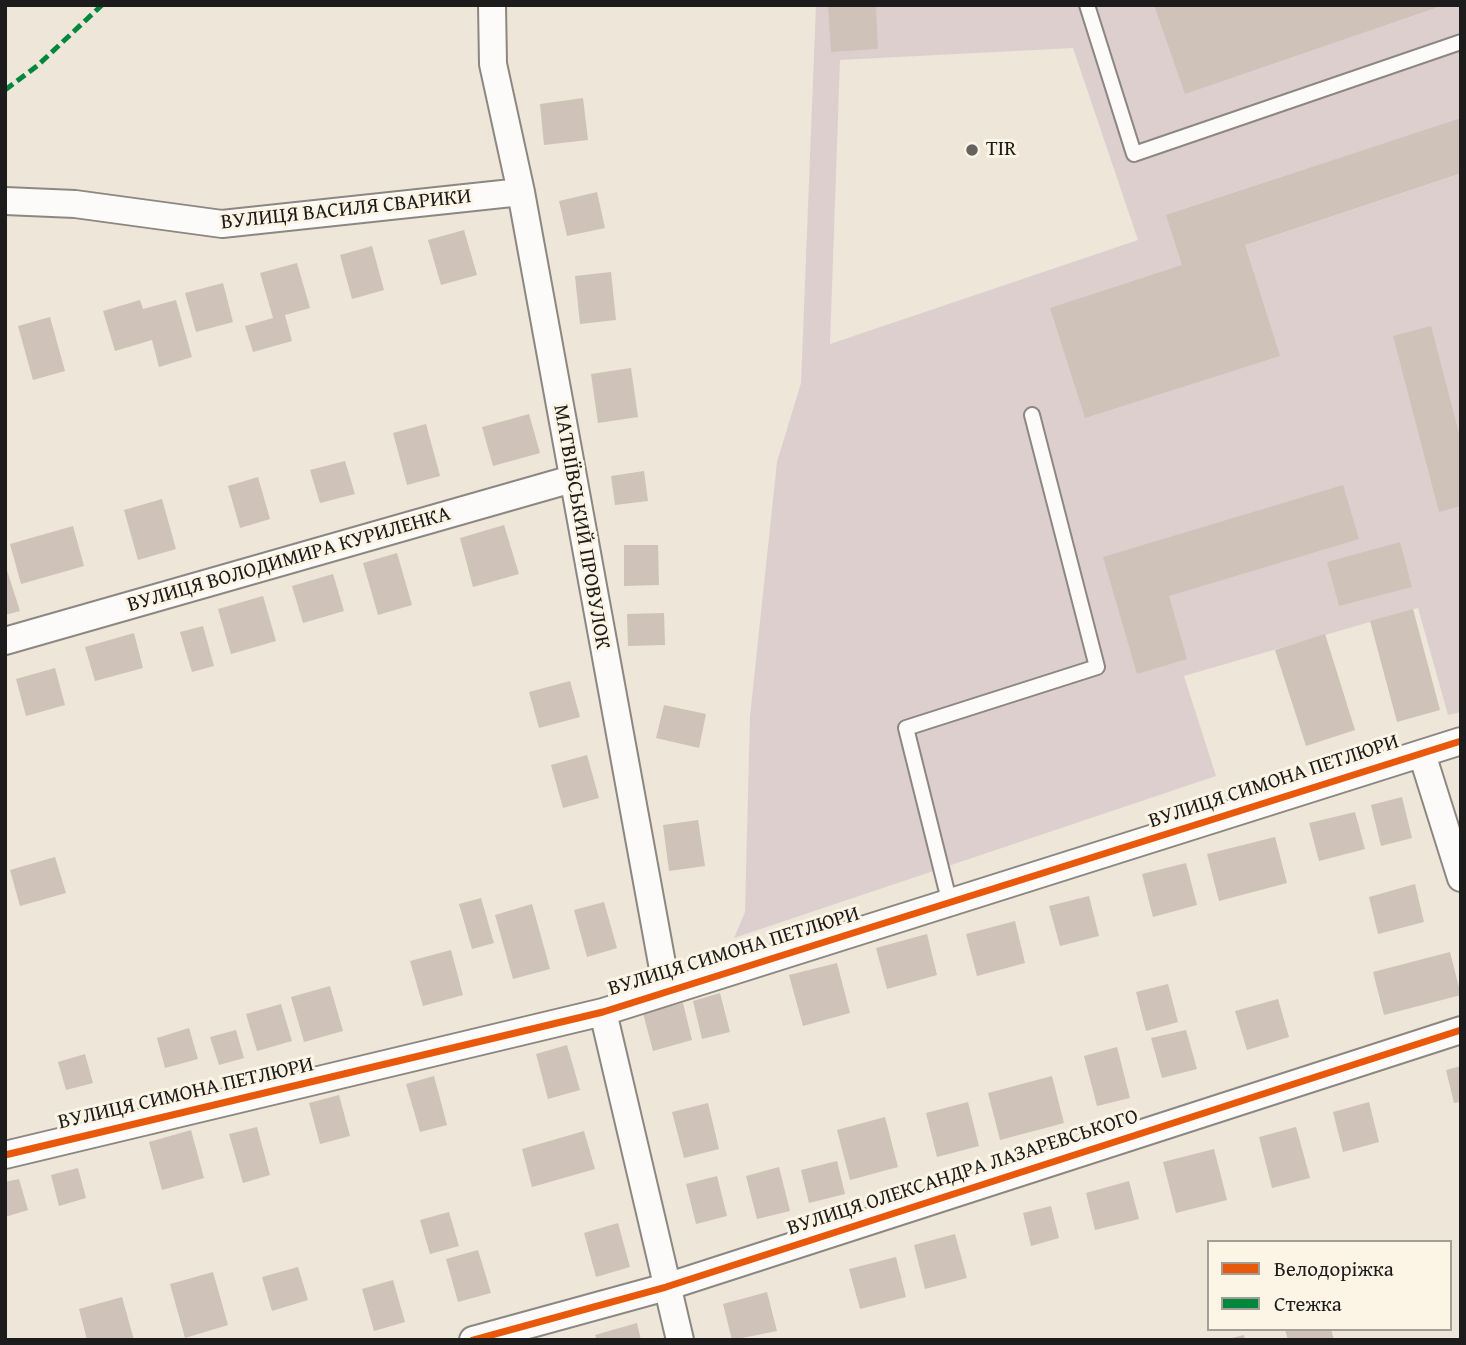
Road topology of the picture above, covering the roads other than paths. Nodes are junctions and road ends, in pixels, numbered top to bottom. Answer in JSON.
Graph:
{"nodes":[{"id":1,"x":492,"y":5,"type":"edge"},
{"id":2,"x":1087,"y":5,"type":"edge"},
{"id":3,"x":1461,"y":42,"type":"edge"},
{"id":4,"x":521,"y":192,"type":"junction"},
{"id":5,"x":5,"y":201,"type":"edge"},
{"id":6,"x":1032,"y":415,"type":"dead end"},
{"id":7,"x":572,"y":479,"type":"junction"},
{"id":8,"x":5,"y":641,"type":"edge"},
{"id":9,"x":1461,"y":741,"type":"edge"},
{"id":10,"x":1422,"y":754,"type":"junction"},
{"id":11,"x":1461,"y":878,"type":"edge"},
{"id":12,"x":950,"y":904,"type":"junction"},
{"id":13,"x":667,"y":991,"type":"junction"},
{"id":14,"x":603,"y":1012,"type":"junction"},
{"id":15,"x":1461,"y":1030,"type":"edge"},
{"id":16,"x":5,"y":1155,"type":"edge"},
{"id":17,"x":666,"y":1287,"type":"junction"},
{"id":18,"x":473,"y":1340,"type":"edge"},
{"id":19,"x":680,"y":1340,"type":"edge"}],
"edges":[{"from":1,"to":4,"type":"street","name":"МАТВІЇВСЬКИЙ ПРОВУЛОК"},
{"from":2,"to":3,"type":"lane"},
{"from":4,"to":5,"type":"street","name":"ВУЛИЦЯ ВАСИЛЯ СВАРИКИ"},
{"from":4,"to":7,"type":"street","name":"МАТВІЇВСЬКИЙ ПРОВУЛОК"},
{"from":6,"to":12,"type":"lane"},
{"from":7,"to":8,"type":"street","name":"ВУЛИЦЯ ВОЛОДИМИРА КУРИЛЕНКА"},
{"from":7,"to":13,"type":"street","name":"МАТВІЇВСЬКИЙ ПРОВУЛОК"},
{"from":9,"to":10,"type":"street","name":"ВУЛИЦЯ СИМОНА ПЕТЛЮРИ"},
{"from":10,"to":11,"type":"street"},
{"from":10,"to":12,"type":"street","name":"ВУЛИЦЯ СИМОНА ПЕТЛЮРИ"},
{"from":12,"to":13,"type":"street","name":"ВУЛИЦЯ СИМОНА ПЕТЛЮРИ"},
{"from":13,"to":14,"type":"street","name":"ВУЛИЦЯ СИМОНА ПЕТЛЮРИ"},
{"from":14,"to":16,"type":"street","name":"ВУЛИЦЯ СИМОНА ПЕТЛЮРИ"},
{"from":14,"to":17,"type":"street"},
{"from":15,"to":17,"type":"street","name":"ВУЛИЦЯ ОЛЕКСАНДРА ЛАЗАРЕВСЬКОГО"},
{"from":17,"to":18,"type":"street","name":"ВУЛИЦЯ ОЛЕКСАНДРА ЛАЗАРЕВСЬКОГО"},
{"from":17,"to":19,"type":"street"}]}
